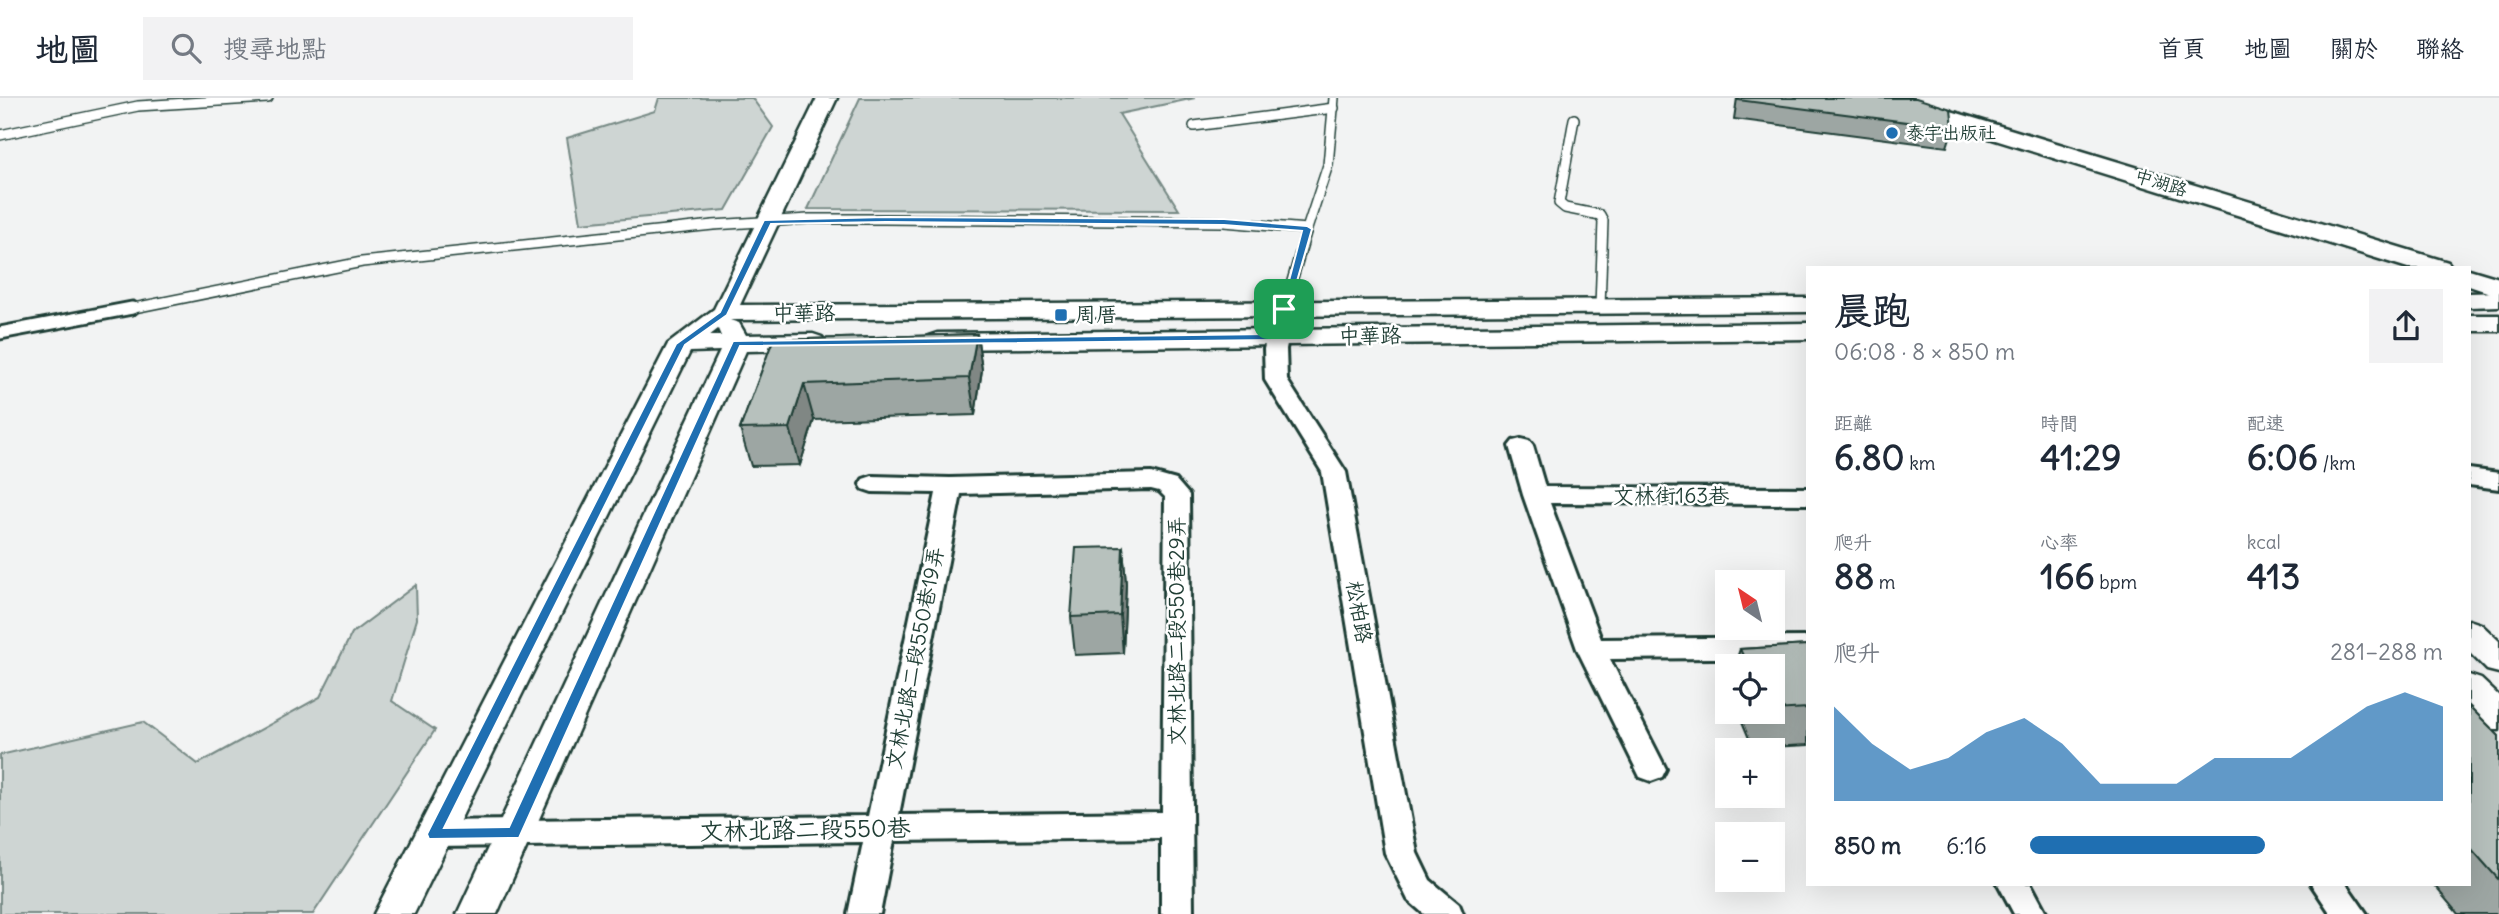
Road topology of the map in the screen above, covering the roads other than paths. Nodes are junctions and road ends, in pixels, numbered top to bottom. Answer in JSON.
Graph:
{"nodes":[{"id":1,"x":268,"y":98,"type":"edge"},
{"id":2,"x":827,"y":98,"type":"edge"},
{"id":3,"x":1884,"y":98,"type":"edge"},
{"id":4,"x":1334,"y":103,"type":"edge"},
{"id":5,"x":1574,"y":120,"type":"dead end"},
{"id":6,"x":1194,"y":125,"type":"dead end"},
{"id":7,"x":0,"y":135,"type":"edge"},
{"id":8,"x":767,"y":222,"type":"junction"},
{"id":9,"x":1307,"y":229,"type":"junction"},
{"id":10,"x":2431,"y":266,"type":"edge"},
{"id":11,"x":2471,"y":278,"type":"edge"},
{"id":12,"x":2499,"y":287,"type":"edge"},
{"id":13,"x":2499,"y":299,"type":"edge"},
{"id":14,"x":2471,"y":300,"type":"edge"},
{"id":15,"x":1806,"y":305,"type":"edge"},
{"id":16,"x":1601,"y":307,"type":"junction"},
{"id":17,"x":1284,"y":309,"type":"junction"},
{"id":18,"x":724,"y":313,"type":"junction"},
{"id":19,"x":2471,"y":323,"type":"edge"},
{"id":20,"x":2499,"y":323,"type":"edge"},
{"id":21,"x":1806,"y":331,"type":"edge"},
{"id":22,"x":0,"y":332,"type":"edge"},
{"id":23,"x":1280,"y":337,"type":"junction"},
{"id":24,"x":918,"y":341,"type":"edge"},
{"id":25,"x":834,"y":342,"type":"edge"},
{"id":26,"x":737,"y":343,"type":"junction"},
{"id":27,"x":681,"y":344,"type":"junction"},
{"id":28,"x":1521,"y":446,"type":"dead end"},
{"id":29,"x":2471,"y":477,"type":"edge"},
{"id":30,"x":2499,"y":481,"type":"edge"},
{"id":31,"x":872,"y":484,"type":"dead end"},
{"id":32,"x":950,"y":486,"type":"junction"},
{"id":33,"x":1535,"y":495,"type":"junction"},
{"id":34,"x":1806,"y":496,"type":"edge"},
{"id":35,"x":1806,"y":648,"type":"edge"},
{"id":36,"x":1591,"y":649,"type":"junction"},
{"id":37,"x":2471,"y":690,"type":"edge"},
{"id":38,"x":2499,"y":717,"type":"edge"},
{"id":39,"x":1651,"y":769,"type":"dead end"},
{"id":40,"x":1177,"y":825,"type":"junction"},
{"id":41,"x":881,"y":829,"type":"junction"},
{"id":42,"x":513,"y":833,"type":"junction"},
{"id":43,"x":434,"y":834,"type":"junction"},
{"id":44,"x":2015,"y":886,"type":"edge"},
{"id":45,"x":2329,"y":886,"type":"edge"},
{"id":46,"x":394,"y":914,"type":"edge"},
{"id":47,"x":477,"y":914,"type":"edge"},
{"id":48,"x":864,"y":914,"type":"edge"},
{"id":49,"x":1177,"y":914,"type":"edge"},
{"id":50,"x":1447,"y":914,"type":"edge"},
{"id":51,"x":2031,"y":914,"type":"edge"},
{"id":52,"x":2351,"y":914,"type":"edge"}],
"edges":[{"from":1,"to":7,"type":"lane"},
{"from":2,"to":8,"type":"street"},
{"from":3,"to":10,"type":"main road","name":"中湖路"},
{"from":4,"to":6,"type":"lane"},
{"from":4,"to":9,"type":"lane"},
{"from":5,"to":16,"type":"lane"},
{"from":8,"to":9,"type":"lane"},
{"from":8,"to":18,"type":"street"},
{"from":8,"to":22,"type":"lane"},
{"from":9,"to":17,"type":"lane"},
{"from":11,"to":12,"type":"main road"},
{"from":13,"to":14,"type":"street"},
{"from":15,"to":16,"type":"street","name":"中華路"},
{"from":16,"to":17,"type":"street","name":"中華路"},
{"from":17,"to":18,"type":"street","name":"中華路"},
{"from":17,"to":23,"type":"street","name":"松柏路"},
{"from":18,"to":26,"type":"street"},
{"from":18,"to":27,"type":"street"},
{"from":19,"to":20,"type":"street"},
{"from":21,"to":23,"type":"street","name":"中華路"},
{"from":23,"to":24,"type":"street","name":"中華路"},
{"from":23,"to":50,"type":"street","name":"松柏路"},
{"from":25,"to":26,"type":"street","name":"中華路"},
{"from":26,"to":27,"type":"street","name":"中華路"},
{"from":26,"to":42,"type":"street"},
{"from":27,"to":43,"type":"street"},
{"from":28,"to":33,"type":"street"},
{"from":29,"to":30,"type":"street"},
{"from":31,"to":32,"type":"street","name":"文林北路二段550巷29弄"},
{"from":32,"to":40,"type":"street","name":"文林北路二段550巷29弄"},
{"from":32,"to":41,"type":"street","name":"文林北路二段550巷19弄"},
{"from":33,"to":34,"type":"street","name":"文林街163巷"},
{"from":33,"to":36,"type":"street"},
{"from":35,"to":36,"type":"street"},
{"from":36,"to":39,"type":"street"},
{"from":37,"to":38,"type":"street"},
{"from":40,"to":41,"type":"street","name":"文林北路二段550巷"},
{"from":40,"to":49,"type":"street"},
{"from":41,"to":42,"type":"street","name":"文林北路二段550巷"},
{"from":41,"to":48,"type":"street","name":"文林北路二段550巷19弄"},
{"from":42,"to":43,"type":"street","name":"文林北路二段550巷"},
{"from":42,"to":47,"type":"street"},
{"from":43,"to":46,"type":"street"},
{"from":44,"to":51,"type":"street"},
{"from":45,"to":52,"type":"street"}]}
